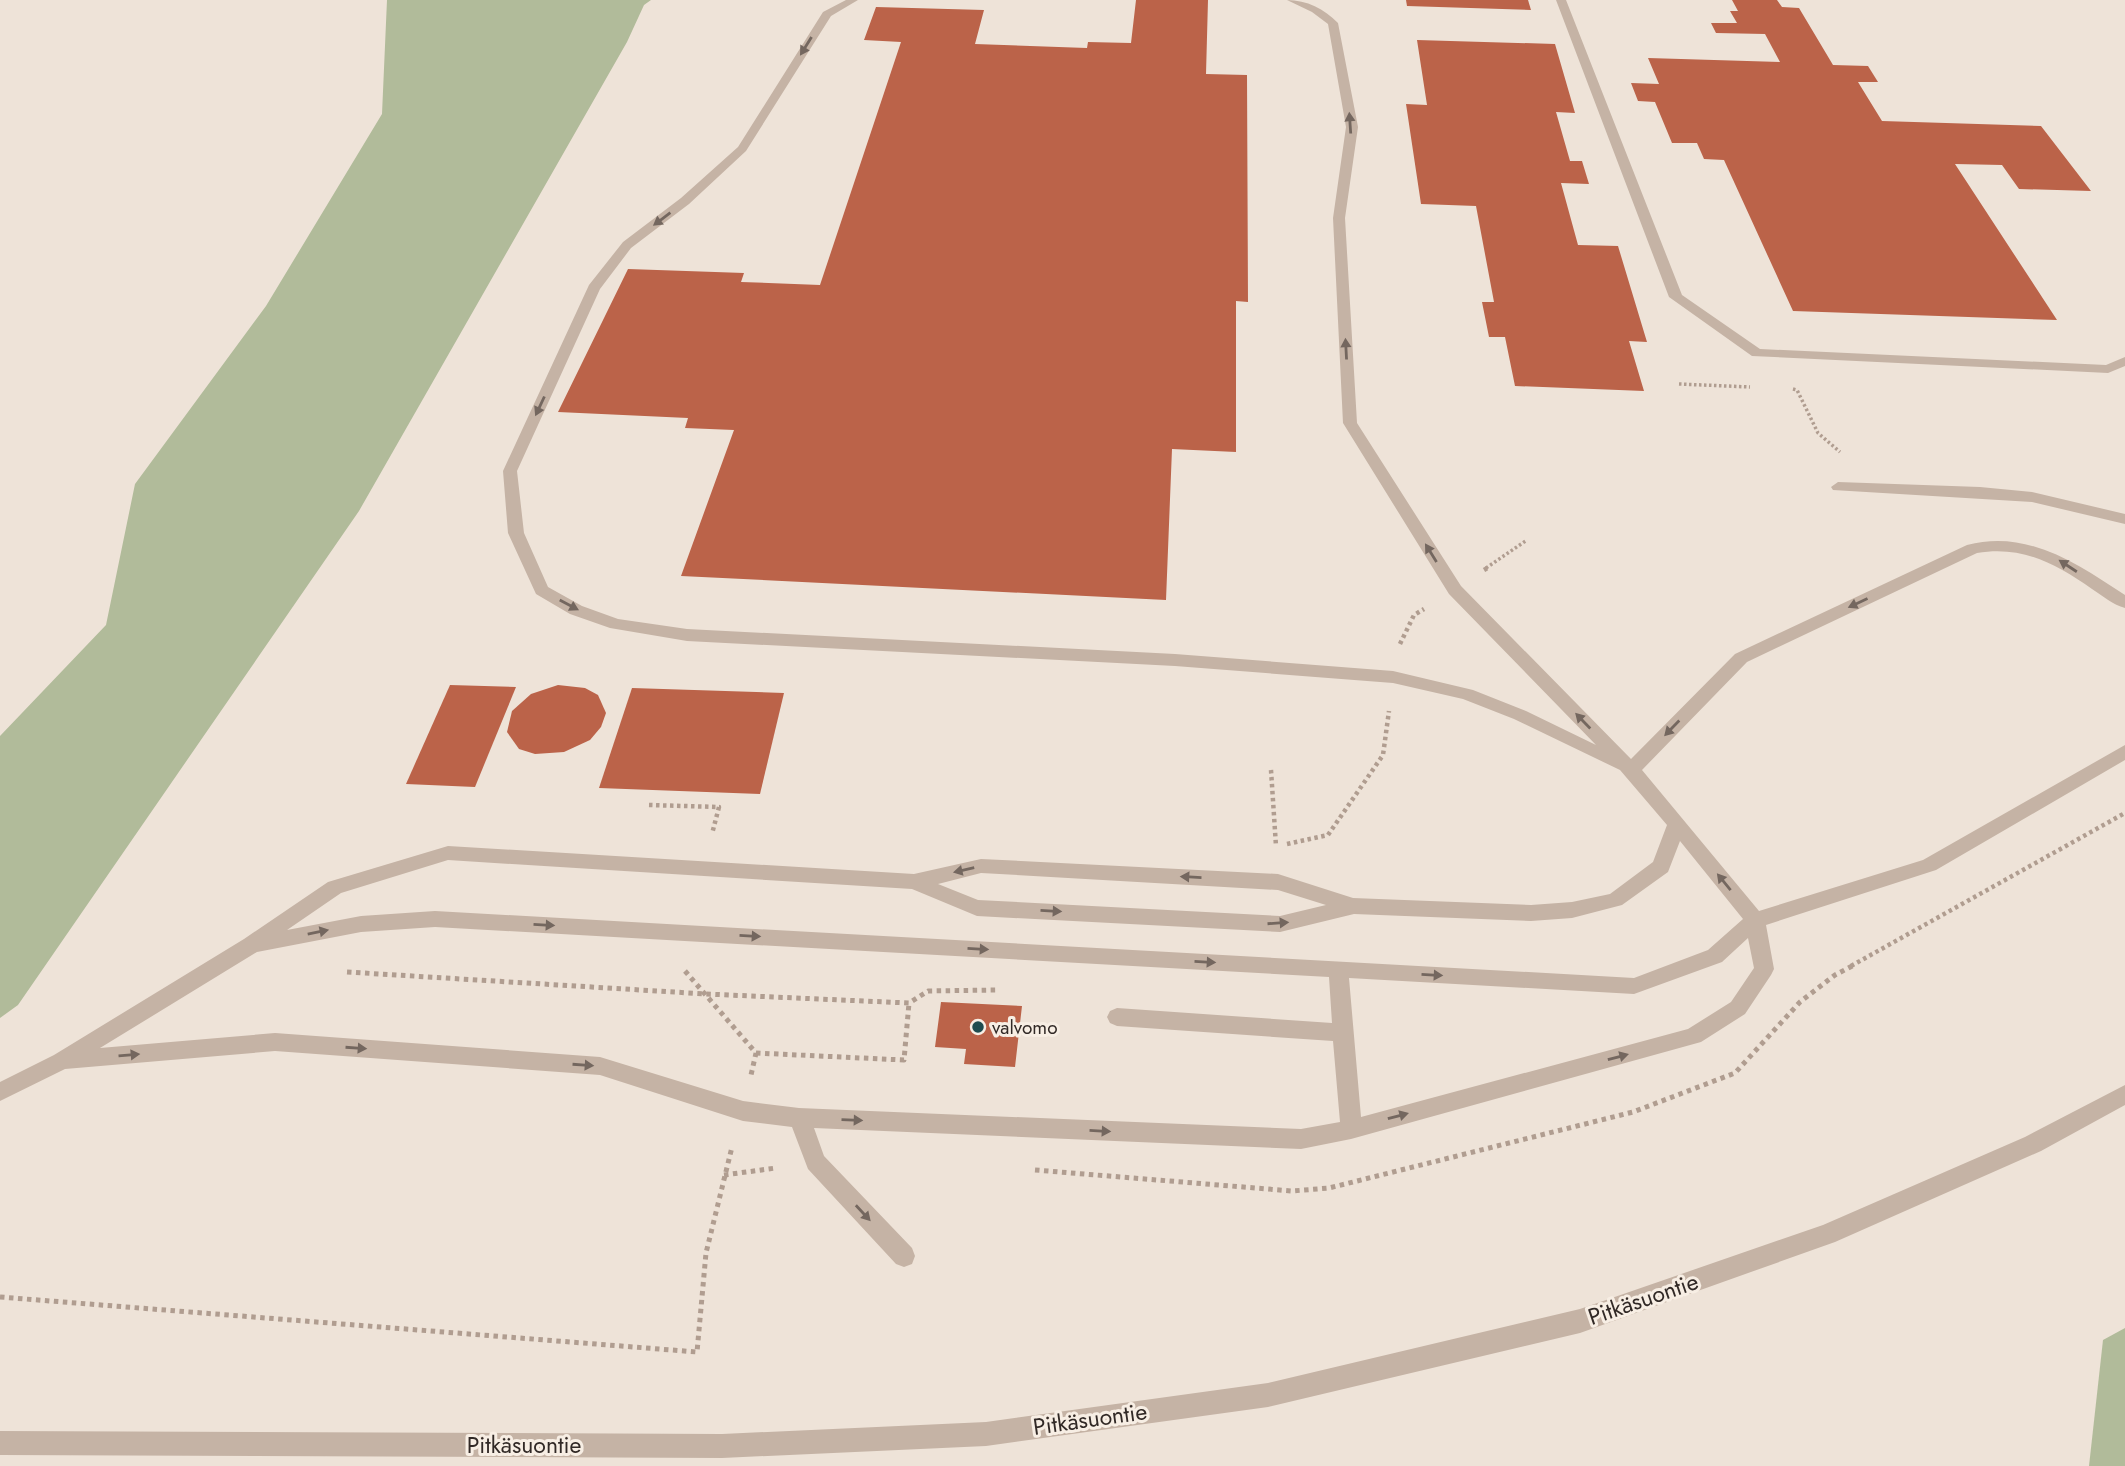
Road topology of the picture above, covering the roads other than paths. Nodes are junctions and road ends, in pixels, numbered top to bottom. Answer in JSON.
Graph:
{"nodes":[{"id":1,"x":853,"y":0,"type":"edge"},
{"id":2,"x":1292,"y":0,"type":"edge"},
{"id":3,"x":1561,"y":0,"type":"edge"},
{"id":4,"x":2125,"y":361,"type":"edge"},
{"id":5,"x":1838,"y":487,"type":"dead end"},
{"id":6,"x":2125,"y":519,"type":"edge"},
{"id":7,"x":2125,"y":603,"type":"edge"},
{"id":8,"x":2125,"y":752,"type":"edge"},
{"id":9,"x":1631,"y":770,"type":"junction"},
{"id":10,"x":1677,"y":824,"type":"junction"},
{"id":11,"x":915,"y":882,"type":"junction"},
{"id":12,"x":1353,"y":906,"type":"junction"},
{"id":13,"x":1755,"y":920,"type":"junction"},
{"id":14,"x":251,"y":945,"type":"junction"},
{"id":15,"x":1338,"y":970,"type":"junction"},
{"id":16,"x":1117,"y":1017,"type":"dead end"},
{"id":17,"x":1343,"y":1033,"type":"junction"},
{"id":18,"x":61,"y":1060,"type":"junction"},
{"id":19,"x":0,"y":1092,"type":"edge"},
{"id":20,"x":2125,"y":1094,"type":"edge"},
{"id":21,"x":799,"y":1118,"type":"junction"},
{"id":22,"x":1351,"y":1129,"type":"junction"},
{"id":23,"x":904,"y":1256,"type":"dead end"},
{"id":24,"x":0,"y":1443,"type":"edge"}],
"edges":[{"from":1,"to":9,"type":"street","one_way":true},
{"from":9,"to":2,"type":"street","one_way":true},
{"from":3,"to":4,"type":"street"},
{"from":5,"to":6,"type":"street"},
{"from":7,"to":9,"type":"street","one_way":true},
{"from":8,"to":13,"type":"street"},
{"from":9,"to":10,"type":"street"},
{"from":10,"to":12,"type":"street"},
{"from":13,"to":10,"type":"street","one_way":true},
{"from":12,"to":11,"type":"street","one_way":true},
{"from":11,"to":12,"type":"street","one_way":true},
{"from":11,"to":14,"type":"street"},
{"from":15,"to":13,"type":"street","one_way":true},
{"from":22,"to":13,"type":"street","one_way":true},
{"from":14,"to":15,"type":"street","one_way":true},
{"from":14,"to":18,"type":"street"},
{"from":15,"to":17,"type":"street"},
{"from":16,"to":17,"type":"street"},
{"from":17,"to":22,"type":"street"},
{"from":18,"to":19,"type":"street"},
{"from":18,"to":21,"type":"street","one_way":true},
{"from":20,"to":24,"type":"street","name":"Pitkäsuontie"},
{"from":21,"to":22,"type":"street","one_way":true},
{"from":21,"to":23,"type":"street","one_way":true}]}
